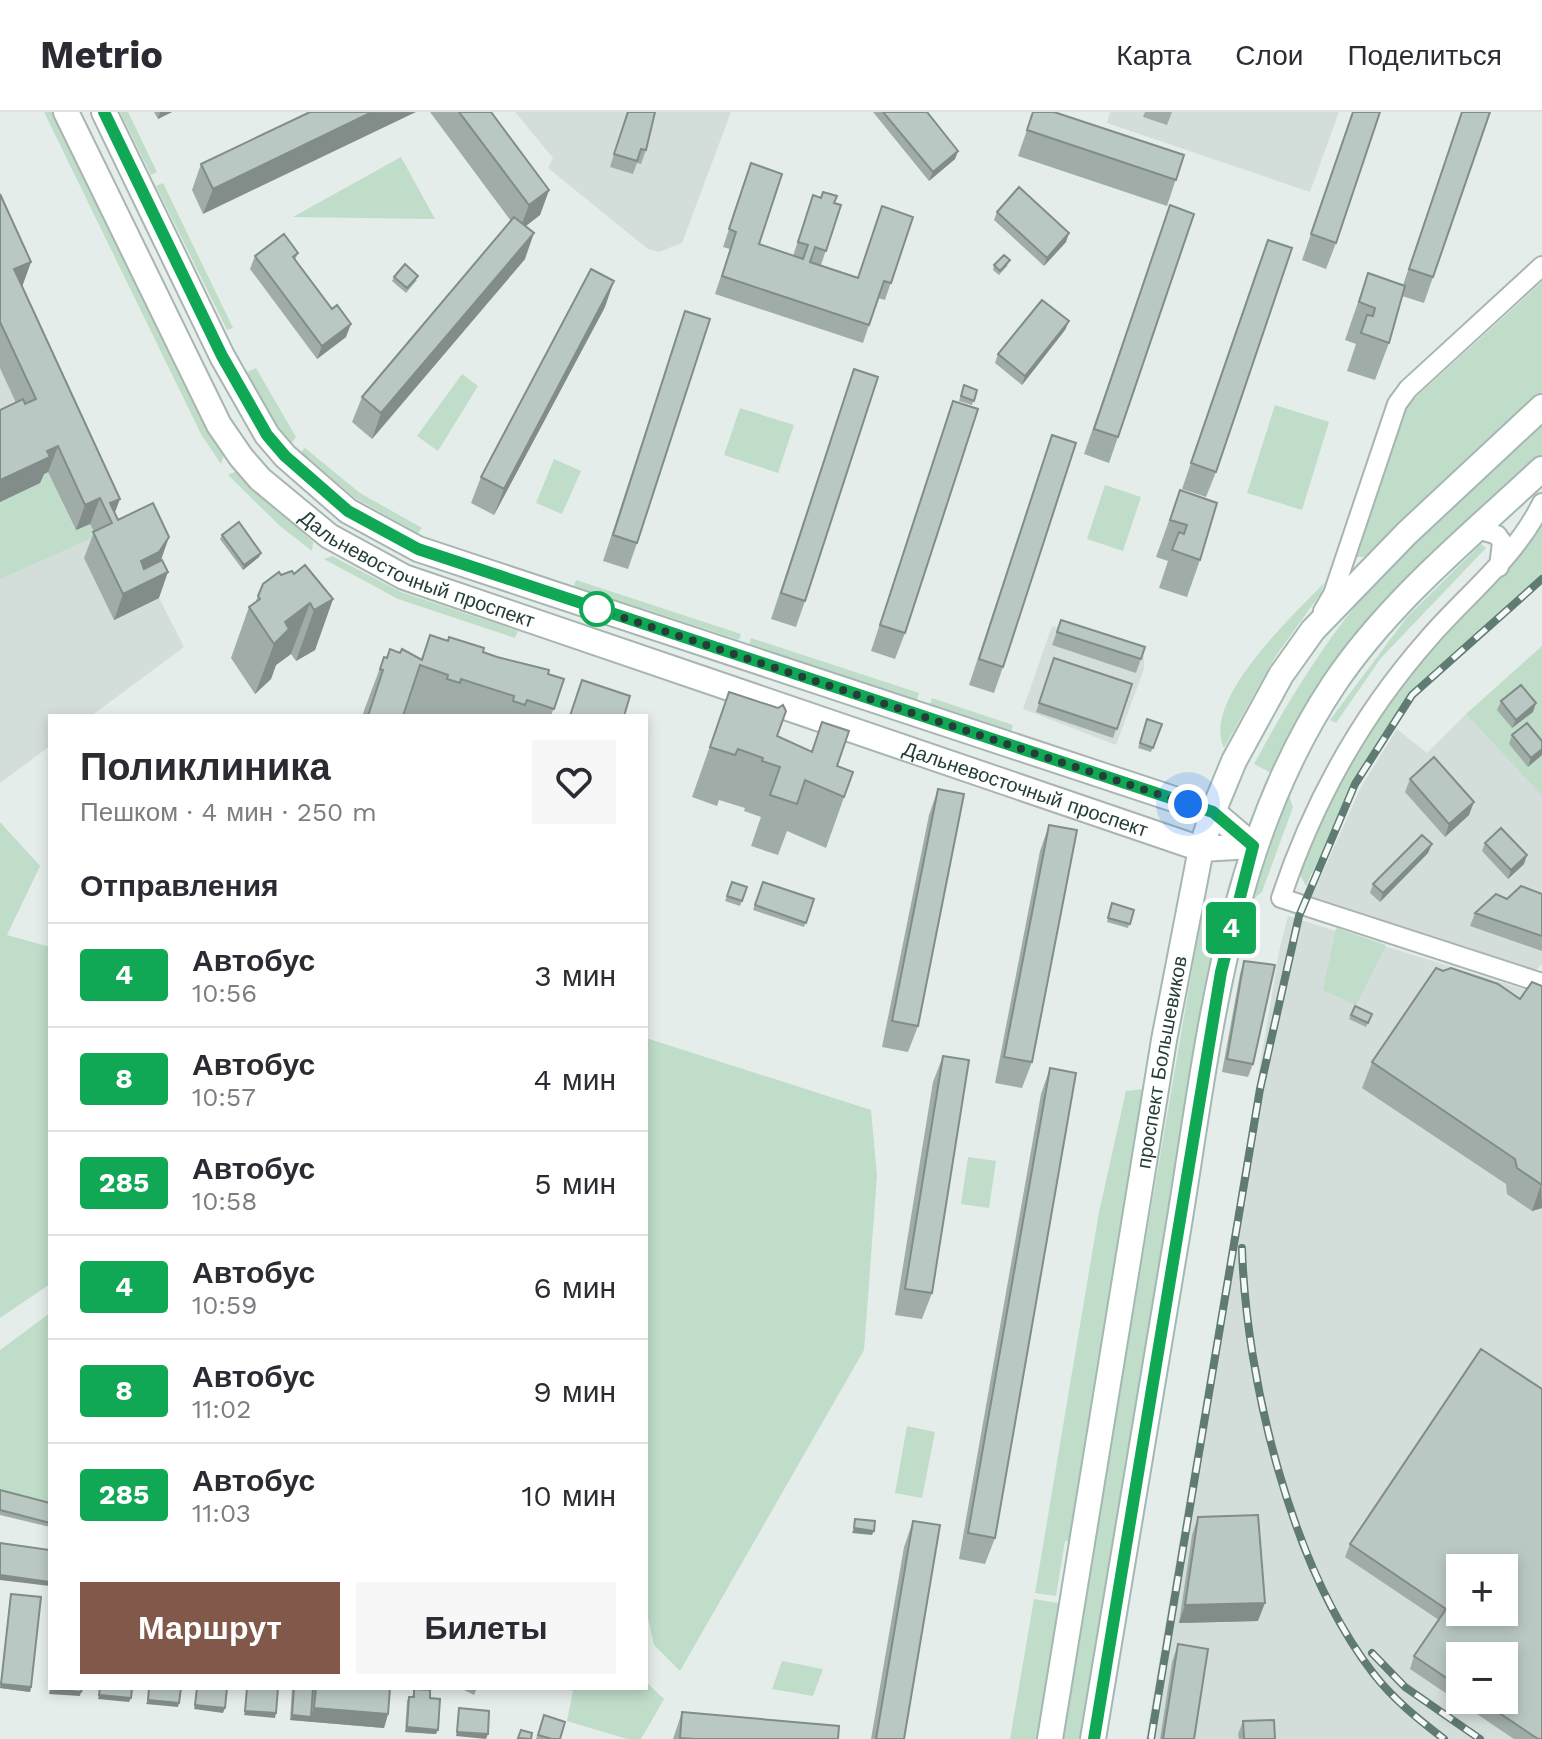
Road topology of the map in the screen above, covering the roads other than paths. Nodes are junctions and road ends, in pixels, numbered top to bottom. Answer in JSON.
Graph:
{"nodes":[{"id":1,"x":66,"y":112,"type":"edge"},
{"id":2,"x":104,"y":112,"type":"edge"},
{"id":3,"x":1542,"y":266,"type":"edge"},
{"id":4,"x":1542,"y":407,"type":"edge"},
{"id":5,"x":1542,"y":469,"type":"edge"},
{"id":6,"x":1542,"y":503,"type":"edge"},
{"id":7,"x":1477,"y":529,"type":"junction"},
{"id":8,"x":1499,"y":567,"type":"junction"},
{"id":9,"x":1313,"y":630,"type":"junction"},
{"id":10,"x":1213,"y":812,"type":"junction"},
{"id":11,"x":1253,"y":846,"type":"junction"},
{"id":12,"x":1201,"y":849,"type":"junction"},
{"id":13,"x":1542,"y":983,"type":"edge"},
{"id":14,"x":1050,"y":1739,"type":"edge"},
{"id":15,"x":1093,"y":1739,"type":"edge"}],
"edges":[{"from":1,"to":12,"type":"street","name":"Дальневосточный проспект"},
{"from":2,"to":10,"type":"street","name":"Дальневосточный проспект"},
{"from":3,"to":9,"type":"street"},
{"from":4,"to":9,"type":"street","name":"проспект Большевиков"},
{"from":5,"to":7,"type":"street","name":"проспект Большевиков"},
{"from":6,"to":8,"type":"street"},
{"from":7,"to":8,"type":"street"},
{"from":7,"to":11,"type":"street","name":"проспект Большевиков"},
{"from":8,"to":13,"type":"street"},
{"from":9,"to":10,"type":"street","name":"проспект Большевиков"},
{"from":10,"to":11,"type":"street","name":"Дальневосточный проспект"},
{"from":10,"to":12,"type":"street","name":"проспект Большевиков"},
{"from":11,"to":12,"type":"street","name":"Дальневосточный проспект"},
{"from":11,"to":15,"type":"street","name":"проспект Большевиков"},
{"from":12,"to":14,"type":"street","name":"проспект Большевиков"}]}
